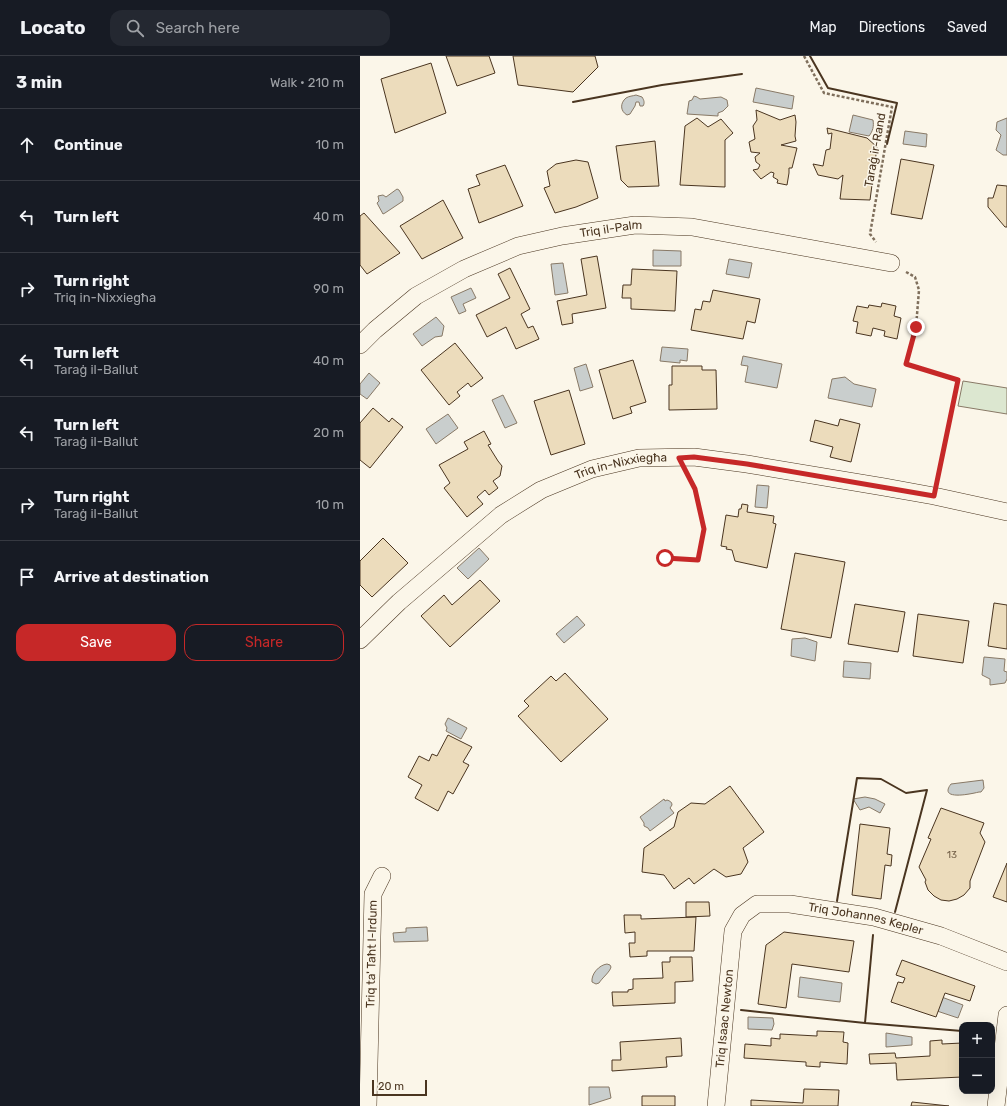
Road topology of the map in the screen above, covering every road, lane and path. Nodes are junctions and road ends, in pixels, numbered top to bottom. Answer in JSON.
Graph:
{"nodes":[{"id":1,"x":804,"y":56,"type":"edge"},
{"id":2,"x":870,"y":234,"type":"dead end"},
{"id":3,"x":891,"y":263,"type":"dead end"},
{"id":4,"x":919,"y":290,"type":"dead end"},
{"id":5,"x":360,"y":345,"type":"edge"},
{"id":6,"x":679,"y":458,"type":"junction"},
{"id":7,"x":934,"y":496,"type":"junction"},
{"id":8,"x":1007,"y":512,"type":"edge"},
{"id":9,"x":665,"y":558,"type":"dead end"},
{"id":10,"x":360,"y":640,"type":"edge"},
{"id":11,"x":382,"y":876,"type":"dead end"},
{"id":12,"x":733,"y":931,"type":"joint"},
{"id":13,"x":1007,"y":962,"type":"edge"},
{"id":14,"x":1007,"y":1015,"type":"edge"},
{"id":15,"x":368,"y":1106,"type":"edge"},
{"id":16,"x":716,"y":1106,"type":"edge"},
{"id":17,"x":996,"y":1106,"type":"edge"}],
"edges":[{"from":1,"to":2,"type":"path","name":"Taraġ ir-Rand"},
{"from":3,"to":5,"type":"street","name":"Triq il-Palm"},
{"from":4,"to":7,"type":"path"},
{"from":6,"to":7,"type":"street","name":"Triq in-Nixxiegħa"},
{"from":6,"to":9,"type":"path"},
{"from":6,"to":10,"type":"street","name":"Triq in-Nixxiegħa"},
{"from":7,"to":8,"type":"street","name":"Triq in-Nixxiegħa"},
{"from":11,"to":15,"type":"street","name":"Triq ta' Taħt l-Irdum"},
{"from":12,"to":13,"type":"street","name":"Triq Johannes Kepler"},
{"from":12,"to":16,"type":"street","name":"Triq Isaac Newton"},
{"from":14,"to":17,"type":"street"}]}
